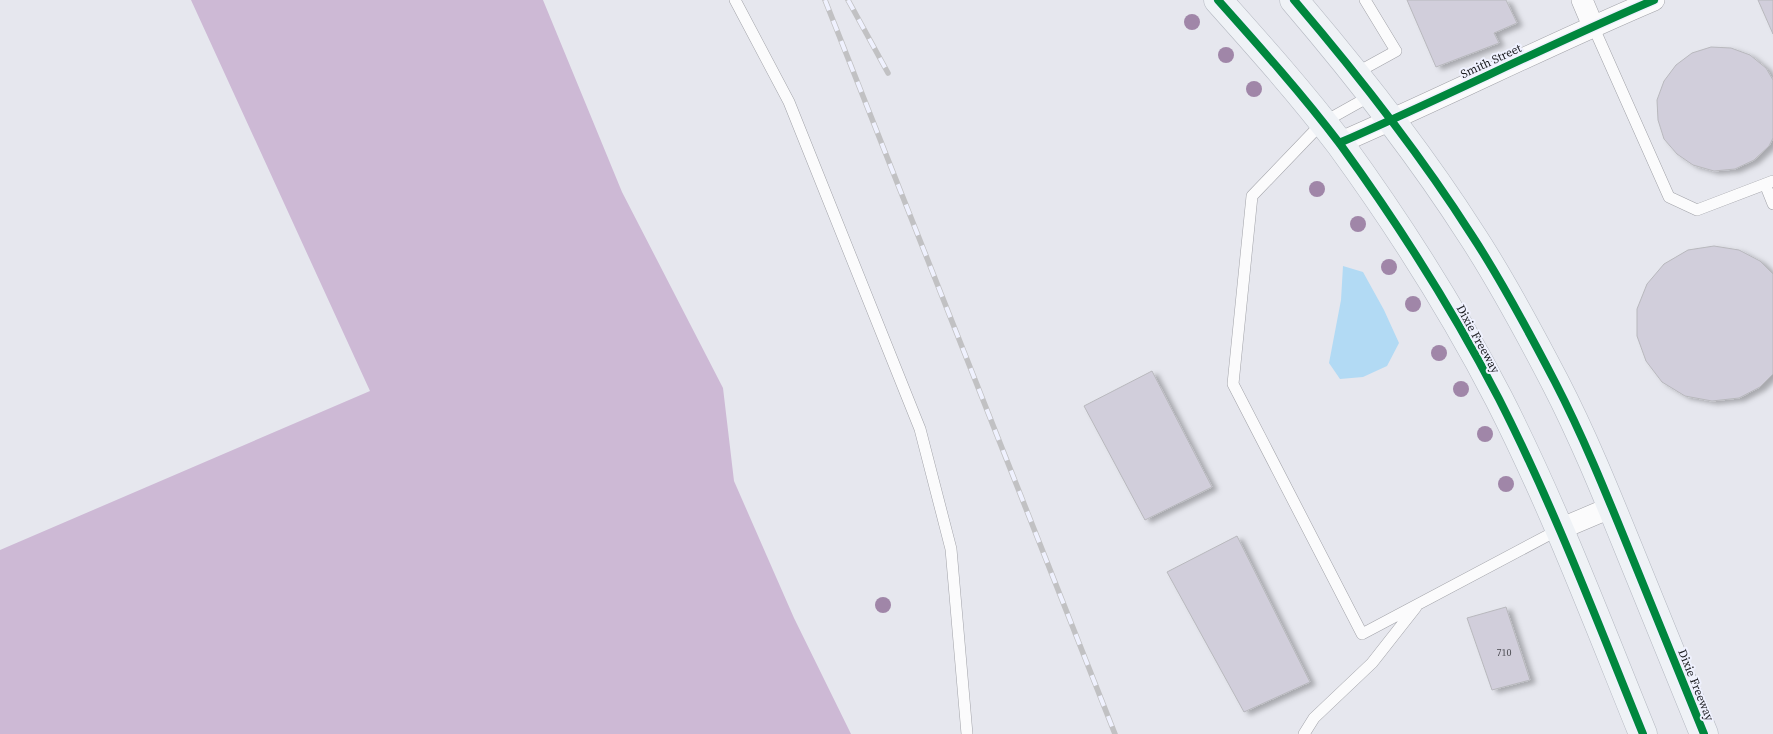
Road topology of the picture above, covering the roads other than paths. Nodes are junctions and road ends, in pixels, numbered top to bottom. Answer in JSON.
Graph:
{"nodes":[{"id":1,"x":735,"y":0,"type":"edge"},
{"id":2,"x":1218,"y":0,"type":"edge"},
{"id":3,"x":1294,"y":0,"type":"edge"},
{"id":4,"x":1365,"y":0,"type":"edge"},
{"id":5,"x":1582,"y":0,"type":"edge"},
{"id":6,"x":1654,"y":0,"type":"edge"},
{"id":7,"x":1592,"y":26,"type":"junction"},
{"id":8,"x":1364,"y":84,"type":"junction"},
{"id":9,"x":1392,"y":120,"type":"junction"},
{"id":10,"x":1330,"y":133,"type":"junction"},
{"id":11,"x":1769,"y":182,"type":"edge"},
{"id":12,"x":1773,"y":204,"type":"edge"},
{"id":13,"x":1612,"y":507,"type":"junction"},
{"id":14,"x":1560,"y":529,"type":"junction"},
{"id":15,"x":1418,"y":604,"type":"junction"},
{"id":16,"x":967,"y":734,"type":"edge"},
{"id":17,"x":1304,"y":734,"type":"edge"},
{"id":18,"x":1643,"y":734,"type":"edge"},
{"id":19,"x":1704,"y":734,"type":"edge"}],
"edges":[{"from":1,"to":16,"type":"lane"},
{"from":2,"to":10,"type":"main road","name":"Dixie Freeway"},
{"from":3,"to":8,"type":"main road","name":"Dixie Freeway"},
{"from":4,"to":8,"type":"lane"},
{"from":5,"to":7,"type":"street"},
{"from":6,"to":7,"type":"street","name":"Smith Street"},
{"from":7,"to":9,"type":"street","name":"Smith Street"},
{"from":7,"to":11,"type":"lane"},
{"from":8,"to":9,"type":"main road","name":"Dixie Freeway"},
{"from":8,"to":10,"type":"lane"},
{"from":9,"to":10,"type":"street","name":"Smith Street"},
{"from":9,"to":13,"type":"main road","name":"Dixie Freeway"},
{"from":10,"to":14,"type":"main road","name":"Dixie Freeway"},
{"from":10,"to":15,"type":"lane"},
{"from":11,"to":12,"type":"lane"},
{"from":13,"to":14,"type":"street"},
{"from":13,"to":19,"type":"main road","name":"Dixie Freeway"},
{"from":14,"to":15,"type":"lane"},
{"from":14,"to":18,"type":"main road","name":"Dixie Freeway"},
{"from":15,"to":17,"type":"lane"}]}
